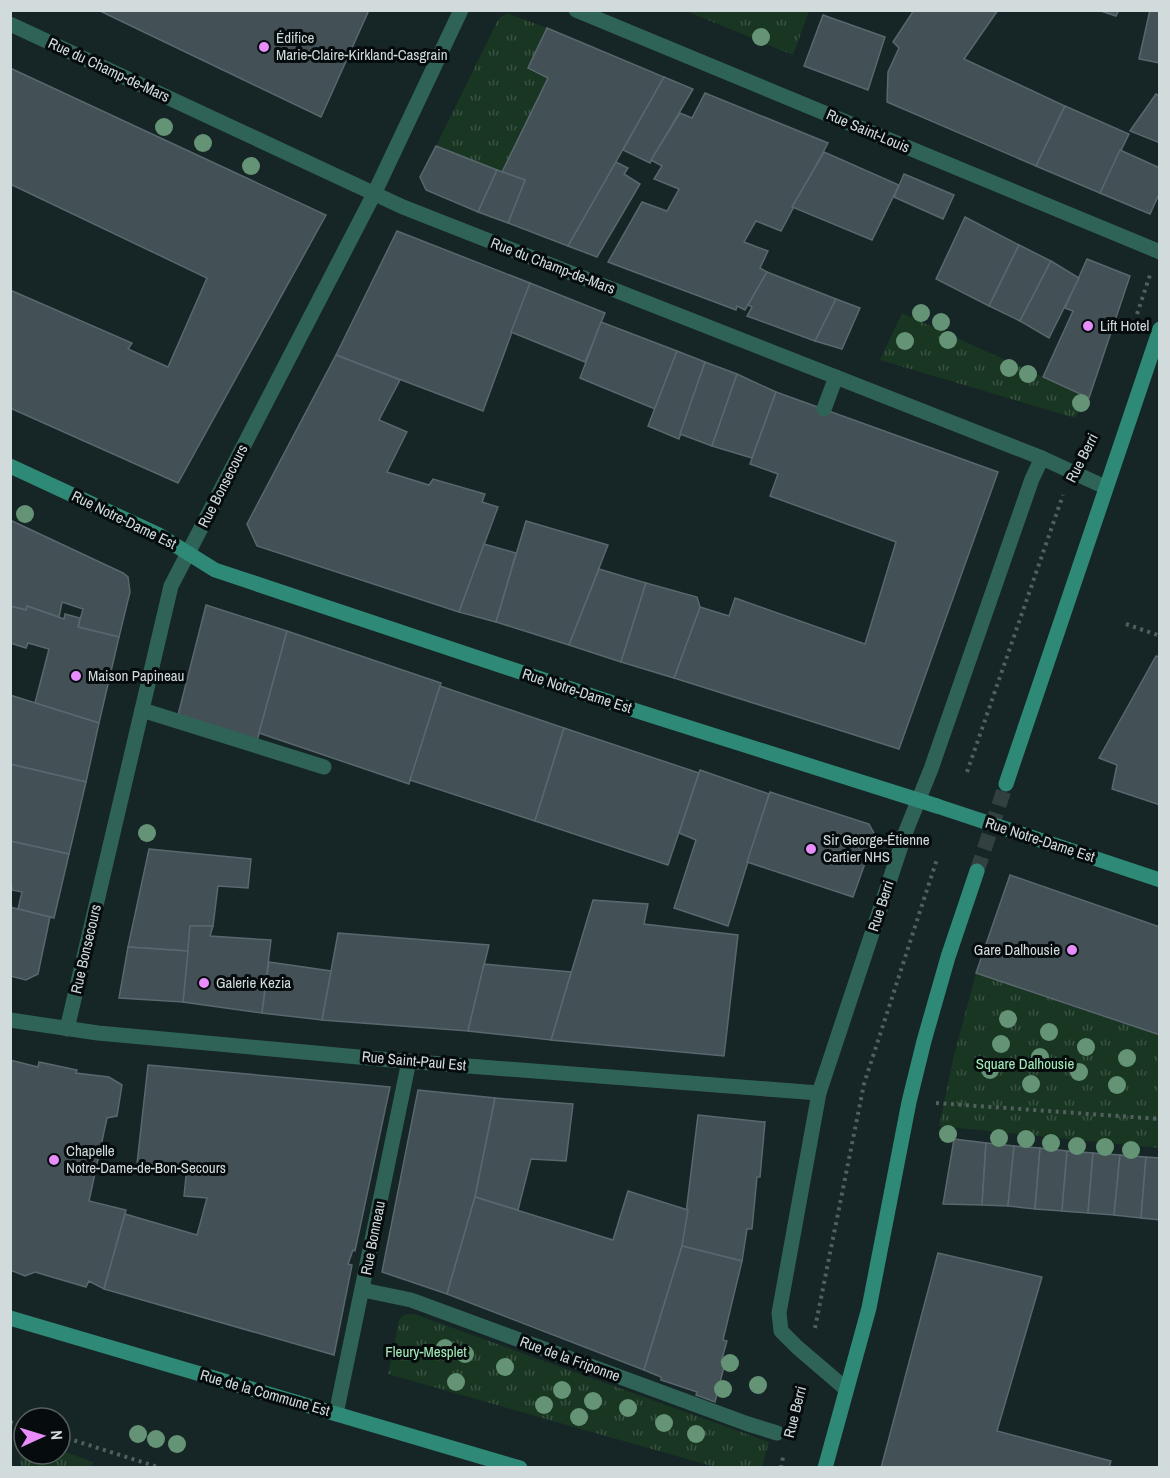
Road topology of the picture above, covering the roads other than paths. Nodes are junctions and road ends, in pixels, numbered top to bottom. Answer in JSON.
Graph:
{"nodes":[{"id":1,"x":461,"y":10,"type":"edge"},
{"id":2,"x":576,"y":10,"type":"edge"},
{"id":3,"x":10,"y":24,"type":"edge"},
{"id":4,"x":374,"y":194,"type":"junction"},
{"id":5,"x":1158,"y":252,"type":"edge"},
{"id":6,"x":1160,"y":329,"type":"edge"},
{"id":7,"x":836,"y":377,"type":"junction"},
{"id":8,"x":824,"y":409,"type":"dead end"},
{"id":9,"x":1042,"y":458,"type":"junction"},
{"id":10,"x":10,"y":466,"type":"edge"},
{"id":11,"x":1105,"y":487,"type":"junction"},
{"id":12,"x":189,"y":552,"type":"junction"},
{"id":13,"x":142,"y":711,"type":"junction"},
{"id":14,"x":324,"y":767,"type":"dead end"},
{"id":15,"x":1005,"y":784,"type":"tunnel mouth"},
{"id":16,"x":918,"y":801,"type":"junction"},
{"id":17,"x":977,"y":871,"type":"tunnel mouth"},
{"id":18,"x":1160,"y":880,"type":"edge"},
{"id":19,"x":10,"y":1020,"type":"edge"},
{"id":20,"x":67,"y":1029,"type":"junction"},
{"id":21,"x":409,"y":1061,"type":"junction"},
{"id":22,"x":819,"y":1093,"type":"junction"},
{"id":23,"x":363,"y":1290,"type":"junction"},
{"id":24,"x":10,"y":1318,"type":"edge"},
{"id":25,"x":846,"y":1389,"type":"junction"},
{"id":26,"x":336,"y":1414,"type":"junction"},
{"id":27,"x":777,"y":1433,"type":"dead end"},
{"id":28,"x":520,"y":1467,"type":"edge"},
{"id":29,"x":825,"y":1467,"type":"edge"}],
"edges":[{"from":1,"to":4,"type":"street","name":"Rue Bonsecours"},
{"from":2,"to":5,"type":"street","name":"Rue Saint-Louis"},
{"from":3,"to":4,"type":"street","name":"Rue du Champ-de-Mars"},
{"from":4,"to":7,"type":"street","name":"Rue du Champ-de-Mars"},
{"from":4,"to":12,"type":"street","name":"Rue Bonsecours"},
{"from":6,"to":11,"type":"street","name":"Rue Berri"},
{"from":7,"to":8,"type":"street"},
{"from":7,"to":9,"type":"street","name":"Rue du Champ-de-Mars"},
{"from":9,"to":11,"type":"street","name":"Rue du Champ-de-Mars"},
{"from":9,"to":16,"type":"street","name":"Rue Berri"},
{"from":10,"to":12,"type":"street","name":"Rue Notre-Dame Est"},
{"from":11,"to":15,"type":"street","name":"Rue Berri"},
{"from":12,"to":13,"type":"street","name":"Rue Bonsecours"},
{"from":12,"to":16,"type":"street","name":"Rue Notre-Dame Est"},
{"from":13,"to":14,"type":"street"},
{"from":13,"to":20,"type":"street","name":"Rue Bonsecours"},
{"from":16,"to":18,"type":"street","name":"Rue Notre-Dame Est","bridge":true},
{"from":16,"to":22,"type":"street","name":"Rue Berri"},
{"from":17,"to":25,"type":"street"},
{"from":19,"to":20,"type":"street","name":"Rue Saint-Paul Est"},
{"from":20,"to":21,"type":"street","name":"Rue Saint-Paul Est"},
{"from":21,"to":22,"type":"street","name":"Rue Saint-Paul Est"},
{"from":21,"to":23,"type":"street","name":"Rue Bonneau"},
{"from":22,"to":25,"type":"street","name":"Rue Berri"},
{"from":23,"to":26,"type":"street","name":"Rue Bonneau"},
{"from":23,"to":27,"type":"street","name":"Rue de la Friponne"},
{"from":24,"to":26,"type":"street","name":"Rue de la Commune Est"},
{"from":25,"to":29,"type":"street"},
{"from":26,"to":28,"type":"street","name":"Rue de la Commune Est"}]}
